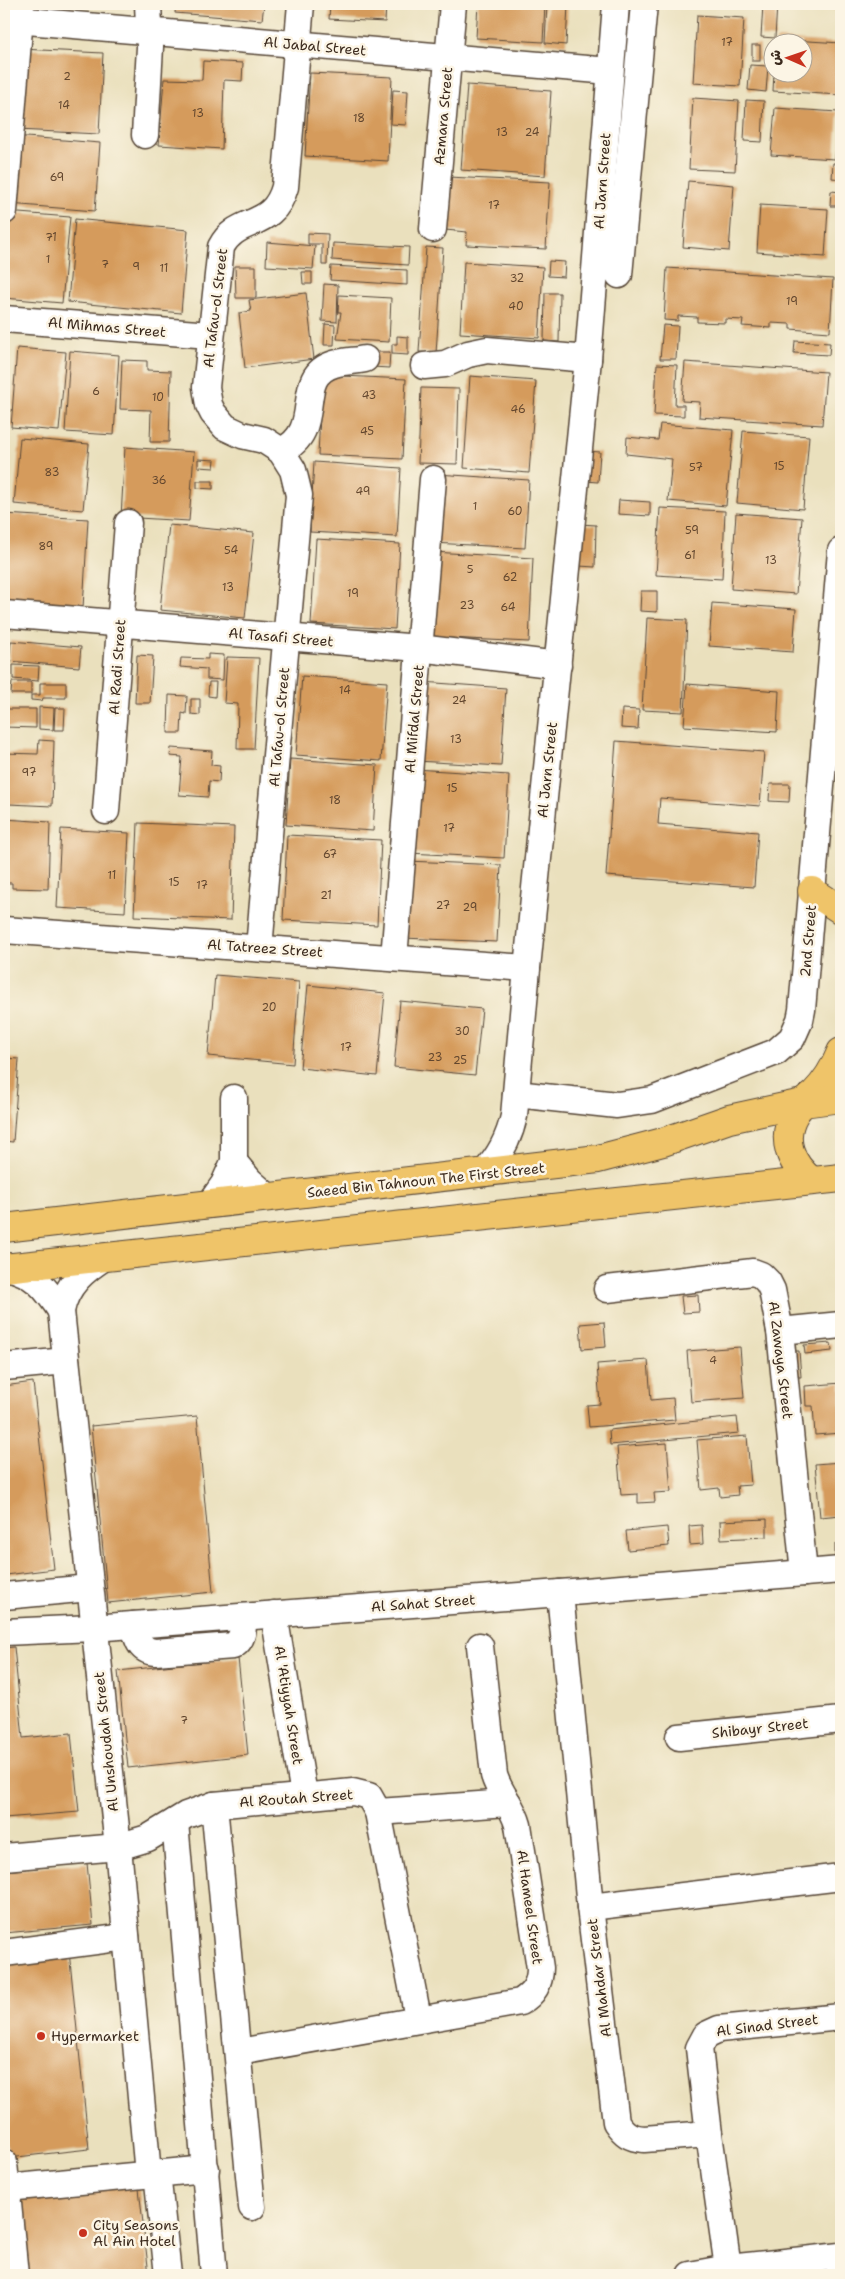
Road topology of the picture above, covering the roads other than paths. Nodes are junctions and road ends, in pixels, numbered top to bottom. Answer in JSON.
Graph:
{"nodes":[{"id":1,"x":148,"y":4,"type":"edge"},
{"id":2,"x":301,"y":4,"type":"edge"},
{"id":3,"x":453,"y":4,"type":"edge"},
{"id":4,"x":616,"y":4,"type":"edge"},
{"id":5,"x":644,"y":4,"type":"edge"},
{"id":6,"x":15,"y":15,"type":"edge"},
{"id":7,"x":149,"y":31,"type":"junction"},
{"id":8,"x":298,"y":44,"type":"junction"},
{"id":9,"x":448,"y":57,"type":"junction"},
{"id":10,"x":610,"y":71,"type":"junction"},
{"id":11,"x":144,"y":135,"type":"dead end"},
{"id":12,"x":4,"y":211,"type":"edge"},
{"id":13,"x":432,"y":229,"type":"dead end"},
{"id":14,"x":619,"y":275,"type":"dead end"},
{"id":15,"x":4,"y":319,"type":"edge"},
{"id":16,"x":210,"y":335,"type":"junction"},
{"id":17,"x":365,"y":359,"type":"dead end"},
{"id":18,"x":588,"y":359,"type":"junction"},
{"id":19,"x":424,"y":366,"type":"dead end"},
{"id":20,"x":281,"y":451,"type":"junction"},
{"id":21,"x":433,"y":479,"type":"dead end"},
{"id":22,"x":128,"y":523,"type":"dead end"},
{"id":23,"x":841,"y":551,"type":"edge"},
{"id":24,"x":4,"y":614,"type":"edge"},
{"id":25,"x":120,"y":624,"type":"junction"},
{"id":26,"x":287,"y":637,"type":"junction"},
{"id":27,"x":419,"y":648,"type":"junction"},
{"id":28,"x":558,"y":665,"type":"junction"},
{"id":29,"x":106,"y":811,"type":"dead end"},
{"id":30,"x":812,"y":891,"type":"junction"},
{"id":31,"x":841,"y":910,"type":"edge"},
{"id":32,"x":4,"y":930,"type":"edge"},
{"id":33,"x":259,"y":948,"type":"junction"},
{"id":34,"x":394,"y":958,"type":"junction"},
{"id":35,"x":527,"y":968,"type":"junction"},
{"id":36,"x":841,"y":1052,"type":"edge"},
{"id":37,"x":516,"y":1094,"type":"junction"},
{"id":38,"x":234,"y":1098,"type":"dead end"},
{"id":39,"x":841,"y":1098,"type":"edge"},
{"id":40,"x":803,"y":1103,"type":"junction"},
{"id":41,"x":234,"y":1162,"type":"junction"},
{"id":42,"x":484,"y":1173,"type":"junction"},
{"id":43,"x":841,"y":1178,"type":"edge"},
{"id":44,"x":812,"y":1181,"type":"junction"},
{"id":45,"x":268,"y":1198,"type":"junction"},
{"id":46,"x":210,"y":1204,"type":"junction"},
{"id":47,"x":4,"y":1228,"type":"edge"},
{"id":48,"x":105,"y":1257,"type":"junction"},
{"id":49,"x":5,"y":1268,"type":"edge"},
{"id":50,"x":607,"y":1289,"type":"dead end"},
{"id":51,"x":61,"y":1311,"type":"junction"},
{"id":52,"x":841,"y":1325,"type":"edge"},
{"id":53,"x":780,"y":1331,"type":"junction"},
{"id":54,"x":66,"y":1361,"type":"junction"},
{"id":55,"x":4,"y":1367,"type":"edge"},
{"id":56,"x":841,"y":1570,"type":"edge"},
{"id":57,"x":804,"y":1573,"type":"junction"},
{"id":58,"x":90,"y":1588,"type":"junction"},
{"id":59,"x":560,"y":1593,"type":"junction"},
{"id":60,"x":4,"y":1596,"type":"edge"},
{"id":61,"x":274,"y":1614,"type":"junction"},
{"id":62,"x":93,"y":1628,"type":"junction"},
{"id":63,"x":4,"y":1632,"type":"edge"},
{"id":64,"x":480,"y":1646,"type":"dead end"},
{"id":65,"x":841,"y":1720,"type":"edge"},
{"id":66,"x":679,"y":1737,"type":"dead end"},
{"id":67,"x":304,"y":1795,"type":"junction"},
{"id":68,"x":508,"y":1803,"type":"junction"},
{"id":69,"x":214,"y":1805,"type":"junction"},
{"id":70,"x":378,"y":1812,"type":"junction"},
{"id":71,"x":175,"y":1822,"type":"junction"},
{"id":72,"x":118,"y":1847,"type":"junction"},
{"id":73,"x":4,"y":1857,"type":"edge"},
{"id":74,"x":841,"y":1877,"type":"edge"},
{"id":75,"x":590,"y":1907,"type":"junction"},
{"id":76,"x":126,"y":1937,"type":"junction"},
{"id":77,"x":4,"y":1953,"type":"edge"},
{"id":78,"x":841,"y":2016,"type":"edge"},
{"id":79,"x":418,"y":2018,"type":"junction"},
{"id":80,"x":238,"y":2052,"type":"junction"},
{"id":81,"x":709,"y":2134,"type":"junction"},
{"id":82,"x":4,"y":2163,"type":"edge"},
{"id":83,"x":206,"y":2169,"type":"junction"},
{"id":84,"x":152,"y":2174,"type":"junction"},
{"id":85,"x":7,"y":2188,"type":"junction"},
{"id":86,"x":252,"y":2207,"type":"dead end"},
{"id":87,"x":838,"y":2262,"type":"edge"},
{"id":88,"x":728,"y":2272,"type":"edge"},
{"id":89,"x":15,"y":2275,"type":"edge"},
{"id":90,"x":168,"y":2275,"type":"edge"},
{"id":91,"x":214,"y":2275,"type":"edge"},
{"id":92,"x":690,"y":2275,"type":"edge"}],
"edges":[{"from":1,"to":7,"type":"street"},
{"from":2,"to":8,"type":"street","name":"Al Tafau-ol Street"},
{"from":3,"to":9,"type":"street","name":"Azmara Street"},
{"from":4,"to":10,"type":"street","name":"Al Jarn Street"},
{"from":5,"to":14,"type":"street"},
{"from":6,"to":7,"type":"street","name":"Al Jabal Street"},
{"from":6,"to":12,"type":"street"},
{"from":7,"to":8,"type":"street","name":"Al Jabal Street"},
{"from":7,"to":11,"type":"street"},
{"from":8,"to":9,"type":"street","name":"Al Jabal Street"},
{"from":8,"to":16,"type":"street","name":"Al Tafau-ol Street"},
{"from":9,"to":10,"type":"street","name":"Al Jabal Street"},
{"from":9,"to":13,"type":"street","name":"Azmara Street"},
{"from":10,"to":18,"type":"street","name":"Al Jarn Street"},
{"from":15,"to":16,"type":"street","name":"Al Mihmas Street"},
{"from":16,"to":20,"type":"street","name":"Al Tafau-ol Street"},
{"from":17,"to":20,"type":"street"},
{"from":18,"to":19,"type":"street"},
{"from":18,"to":28,"type":"street","name":"Al Jarn Street"},
{"from":20,"to":26,"type":"street","name":"Al Tafau-ol Street"},
{"from":21,"to":27,"type":"street","name":"Al Mifdal Street"},
{"from":22,"to":25,"type":"street","name":"Al Radi Street"},
{"from":23,"to":30,"type":"street","name":"2nd Street"},
{"from":24,"to":25,"type":"street","name":"Al Tasafi Street"},
{"from":25,"to":26,"type":"street","name":"Al Tasafi Street"},
{"from":25,"to":29,"type":"street","name":"Al Radi Street"},
{"from":26,"to":27,"type":"street","name":"Al Tasafi Street"},
{"from":26,"to":33,"type":"street","name":"Al Tafau-ol Street"},
{"from":27,"to":28,"type":"street","name":"Al Tasafi Street"},
{"from":27,"to":34,"type":"street","name":"Al Mifdal Street"},
{"from":28,"to":35,"type":"street","name":"Al Jarn Street"},
{"from":30,"to":31,"type":"main road"},
{"from":30,"to":37,"type":"street","name":"2nd Street"},
{"from":32,"to":33,"type":"street","name":"Al Tatreez Street"},
{"from":33,"to":34,"type":"street","name":"Al Tatreez Street"},
{"from":34,"to":35,"type":"street","name":"Al Tatreez Street"},
{"from":35,"to":37,"type":"street","name":"Al Jarn Street"},
{"from":36,"to":40,"type":"main road"},
{"from":37,"to":42,"type":"street","name":"Al Jarn Street"},
{"from":38,"to":41,"type":"street"},
{"from":39,"to":40,"type":"main road","name":"Saeed Bin Tahnoun The First Street"},
{"from":40,"to":42,"type":"main road","name":"Saeed Bin Tahnoun The First Street"},
{"from":40,"to":44,"type":"main road"},
{"from":41,"to":45,"type":"street"},
{"from":41,"to":46,"type":"street"},
{"from":42,"to":45,"type":"main road","name":"Saeed Bin Tahnoun The First Street"},
{"from":43,"to":44,"type":"main road"},
{"from":44,"to":48,"type":"main road"},
{"from":45,"to":46,"type":"main road","name":"Saeed Bin Tahnoun The First Street"},
{"from":46,"to":47,"type":"main road","name":"Saeed Bin Tahnoun The First Street"},
{"from":48,"to":49,"type":"main road"},
{"from":48,"to":51,"type":"street","name":"Al Unshoudah Street"},
{"from":49,"to":51,"type":"street","name":"Al Unshoudah Street"},
{"from":50,"to":53,"type":"street","name":"Al Zawaya Street"},
{"from":51,"to":54,"type":"street","name":"Al Unshoudah Street"},
{"from":52,"to":53,"type":"street"},
{"from":53,"to":57,"type":"street","name":"Al Zawaya Street"},
{"from":54,"to":55,"type":"street"},
{"from":54,"to":58,"type":"street","name":"Al Unshoudah Street"},
{"from":56,"to":57,"type":"street","name":"Al Sahat Street"},
{"from":57,"to":59,"type":"street","name":"Al Sahat Street"},
{"from":58,"to":60,"type":"street"},
{"from":58,"to":62,"type":"street","name":"Al Unshoudah Street"},
{"from":59,"to":61,"type":"street","name":"Al Sahat Street"},
{"from":59,"to":75,"type":"street","name":"Al Mahdar Street"},
{"from":61,"to":62,"type":"street","name":"Al Sahat Street"},
{"from":61,"to":67,"type":"street","name":"Al 'Atiyyah Street"},
{"from":62,"to":63,"type":"street","name":"Al Sahat Street"},
{"from":62,"to":72,"type":"street","name":"Al Unshoudah Street"},
{"from":64,"to":68,"type":"street","name":"Al Hameel Street"},
{"from":65,"to":66,"type":"street","name":"Shibayr Street"},
{"from":67,"to":69,"type":"street","name":"Al Routah Street"},
{"from":67,"to":70,"type":"street","name":"Al Routah Street"},
{"from":68,"to":70,"type":"street"},
{"from":68,"to":79,"type":"street","name":"Al Hameel Street"},
{"from":69,"to":71,"type":"street","name":"Al Routah Street"},
{"from":69,"to":80,"type":"street"},
{"from":70,"to":79,"type":"street","name":"Al Routah Street"},
{"from":71,"to":72,"type":"street","name":"Al Routah Street"},
{"from":71,"to":83,"type":"street"},
{"from":72,"to":73,"type":"street","name":"Al Routah Street"},
{"from":72,"to":76,"type":"street","name":"Al Unshoudah Street"},
{"from":74,"to":75,"type":"street"},
{"from":75,"to":81,"type":"street","name":"Al Mahdar Street"},
{"from":76,"to":77,"type":"street"},
{"from":76,"to":84,"type":"street","name":"Al Unshoudah Street"},
{"from":78,"to":81,"type":"street","name":"Al Sinad Street"},
{"from":79,"to":80,"type":"street","name":"Al Hameel Street"},
{"from":80,"to":86,"type":"street"},
{"from":81,"to":88,"type":"street"},
{"from":82,"to":85,"type":"street"},
{"from":83,"to":84,"type":"street"},
{"from":83,"to":91,"type":"street"},
{"from":84,"to":85,"type":"street"},
{"from":84,"to":90,"type":"street","name":"Al Unshoudah Street"},
{"from":85,"to":89,"type":"street"},
{"from":87,"to":88,"type":"street"},
{"from":88,"to":92,"type":"street"}]}
